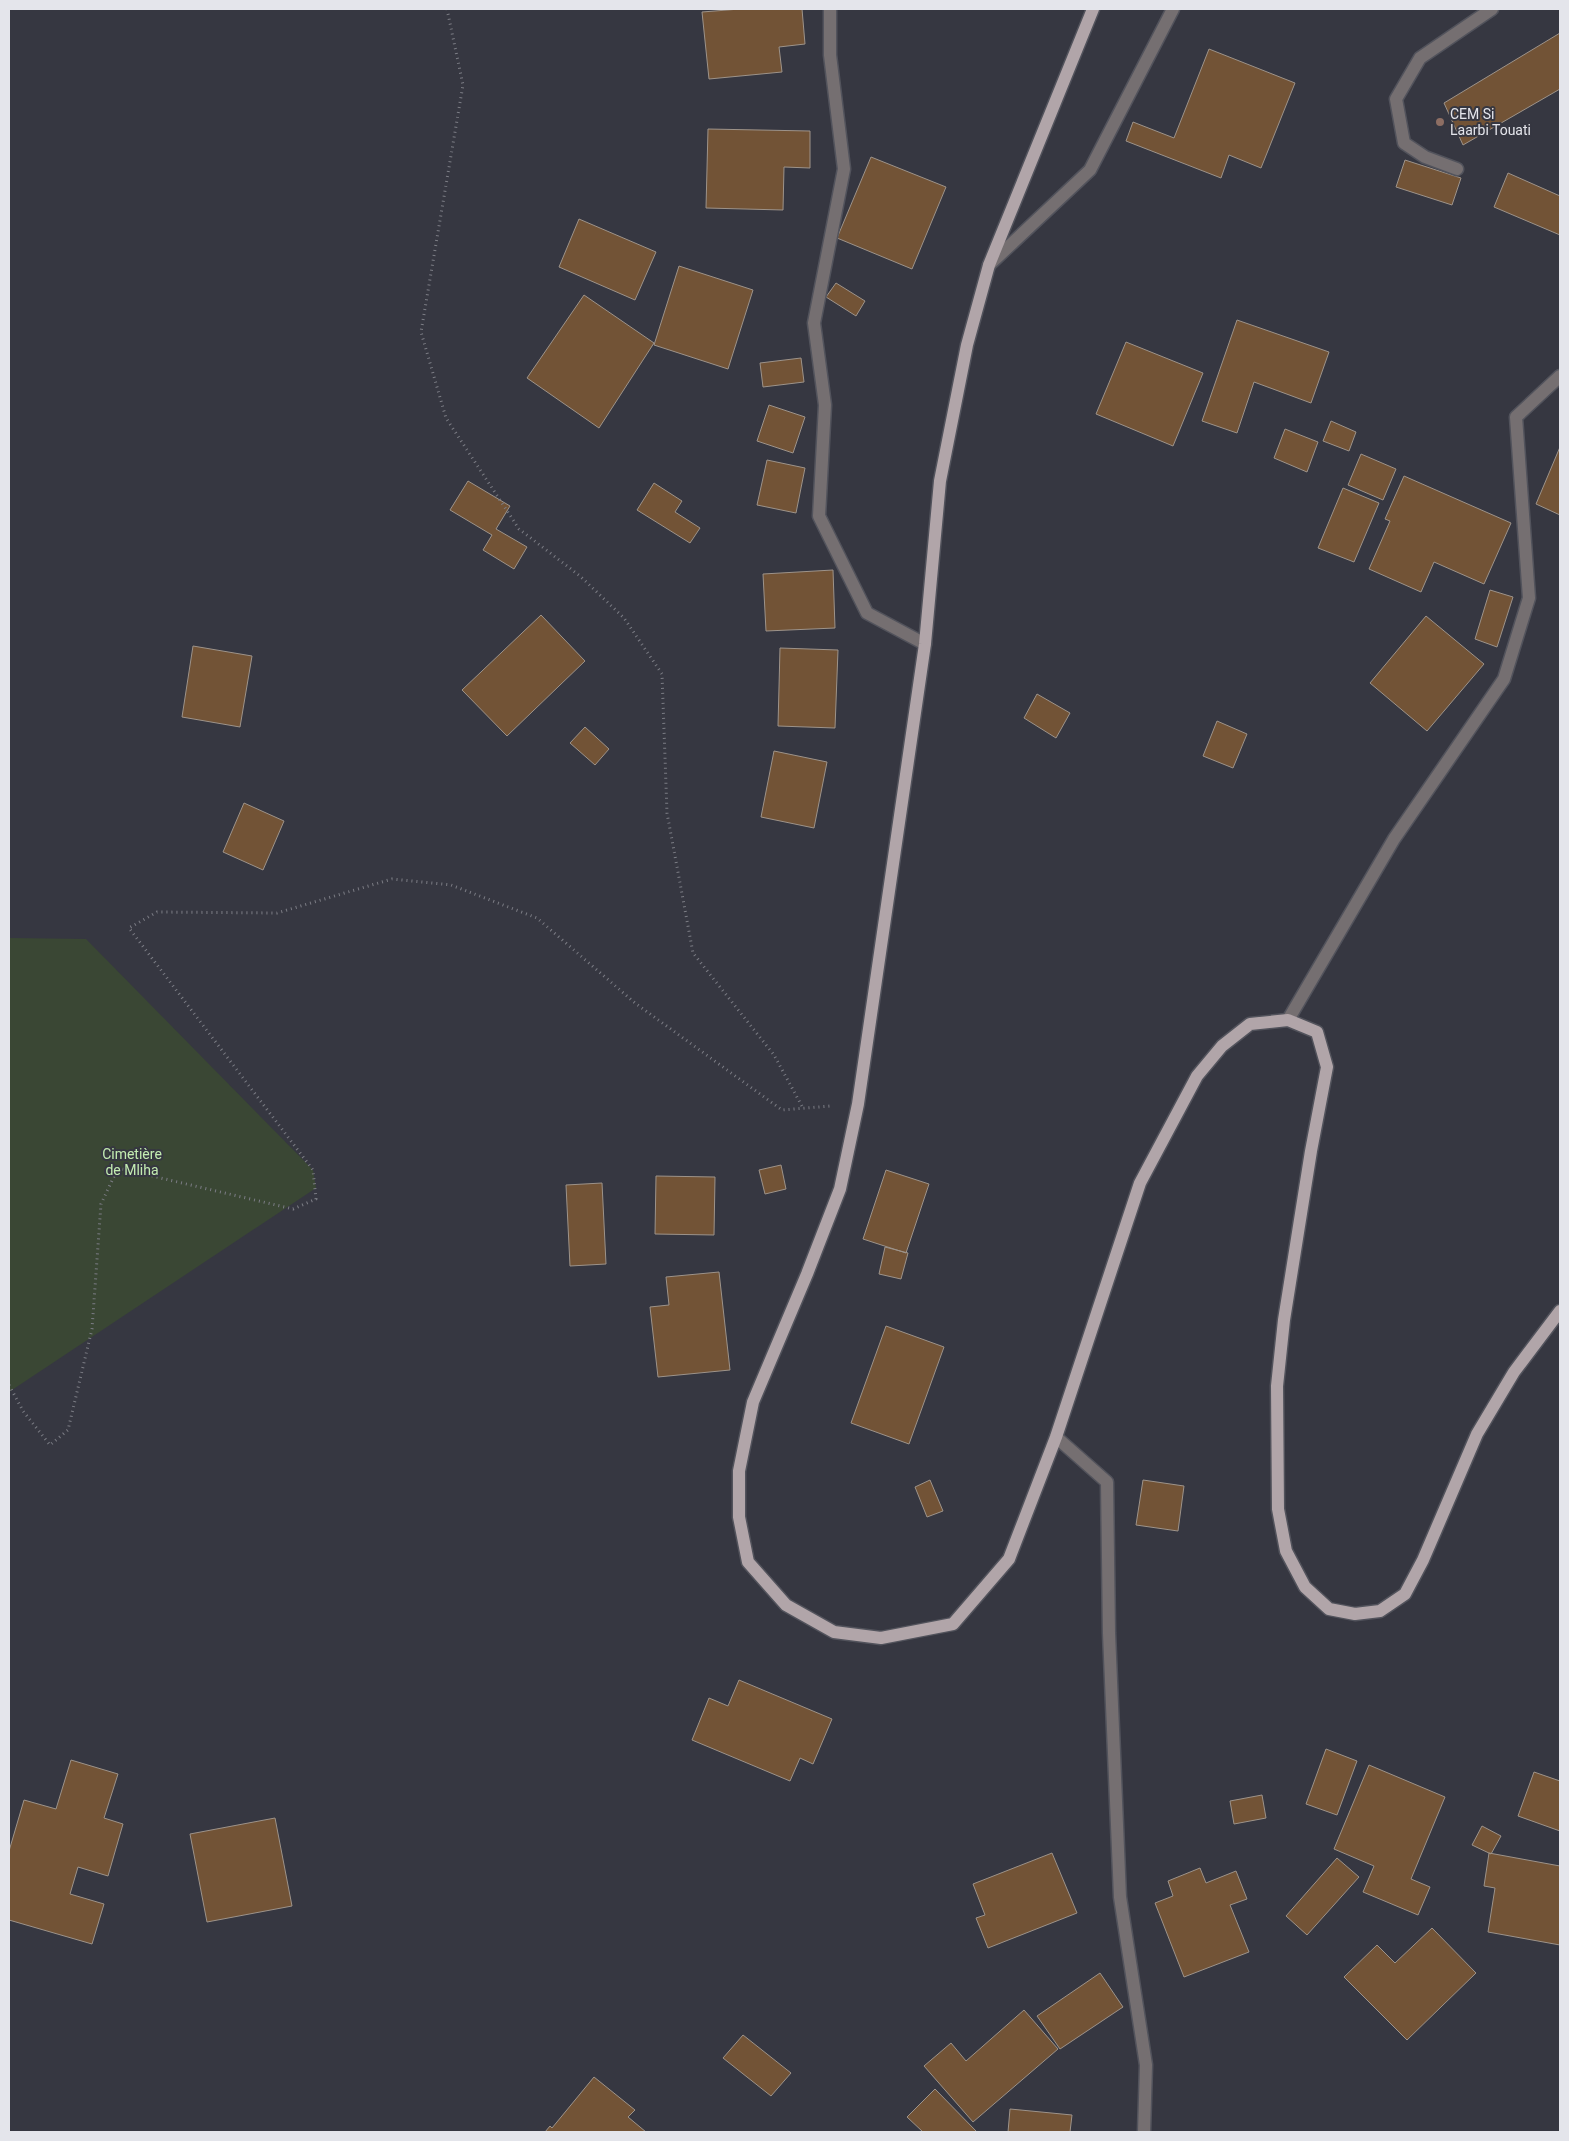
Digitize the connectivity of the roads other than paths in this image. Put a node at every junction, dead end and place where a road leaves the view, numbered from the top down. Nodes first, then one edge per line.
1 (830, 9) edge
2 (1093, 9) edge
3 (1173, 9) edge
4 (1492, 9) edge
5 (1457, 169) dead end
6 (989, 265) junction
7 (1560, 376) edge
8 (925, 644) junction
9 (1288, 1020) junction
10 (1560, 1311) edge
11 (1056, 1437) junction
12 (1144, 2132) edge

1 - 8 street
2 - 6 main road
3 - 6 street
4 - 5 street
6 - 8 main road
7 - 9 street
8 - 11 main road
9 - 10 main road
9 - 11 main road
11 - 12 street

